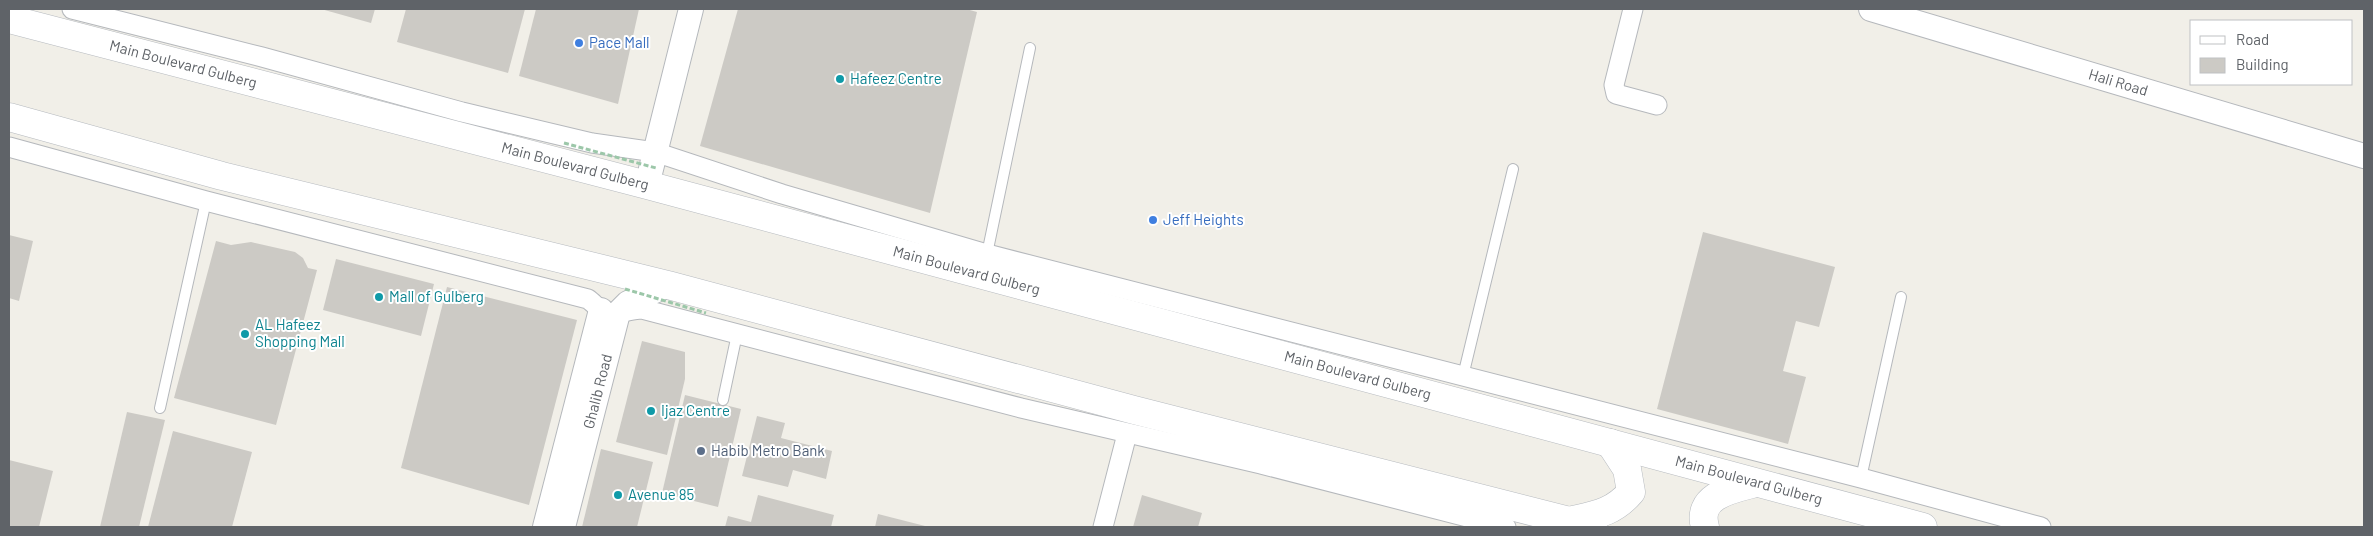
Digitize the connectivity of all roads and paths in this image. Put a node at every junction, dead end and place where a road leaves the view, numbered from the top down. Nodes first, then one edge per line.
1 (72, 9) edge
2 (691, 9) edge
3 (1633, 9) edge
4 (1870, 9) edge
5 (1897, 12) edge
6 (9, 19) edge
7 (1030, 48) dead end
8 (1657, 105) dead end
9 (9, 117) edge
10 (564, 144) dead end
11 (9, 147) edge
12 (2364, 156) edge
13 (653, 168) junction
14 (1513, 169) dead end
15 (206, 201) junction
16 (987, 254) junction
17 (668, 285) junction
18 (625, 289) dead end
19 (1901, 297) dead end
20 (610, 311) junction
21 (706, 314) dead end
22 (737, 334) junction
23 (1463, 376) junction
24 (723, 400) dead end
25 (160, 408) dead end
26 (1127, 434) junction
27 (1610, 443) junction
28 (1861, 478) junction
29 (1757, 483) junction
30 (1581, 524) edge
31 (545, 527) edge
32 (563, 527) edge
33 (1103, 527) edge
34 (1506, 527) edge
35 (1706, 527) edge
36 (1923, 527) edge
37 (2041, 527) edge

1 - 13 street
2 - 13 street
3 - 8 street
4 - 5 street, Hali Road
5 - 12 street, Hali Road
6 - 13 main road, Main Boulevard Gulberg
7 - 16 lane
9 - 17 main road
10 - 13 path, bridge
11 - 15 street
13 - 16 street
13 - 27 main road, Main Boulevard Gulberg
14 - 23 lane
15 - 20 street
15 - 25 lane
16 - 23 street
17 - 20 street
17 - 30 main road
18 - 21 path, bridge
19 - 28 lane
20 - 22 street
20 - 31 street, Ghalib Road
20 - 32 street, Ghalib Road
22 - 24 lane
22 - 26 street
23 - 28 street
26 - 33 street
26 - 34 street
27 - 29 main road, Main Boulevard Gulberg
27 - 30 main road
28 - 37 street
29 - 35 main road
29 - 36 main road, Main Boulevard Gulberg

